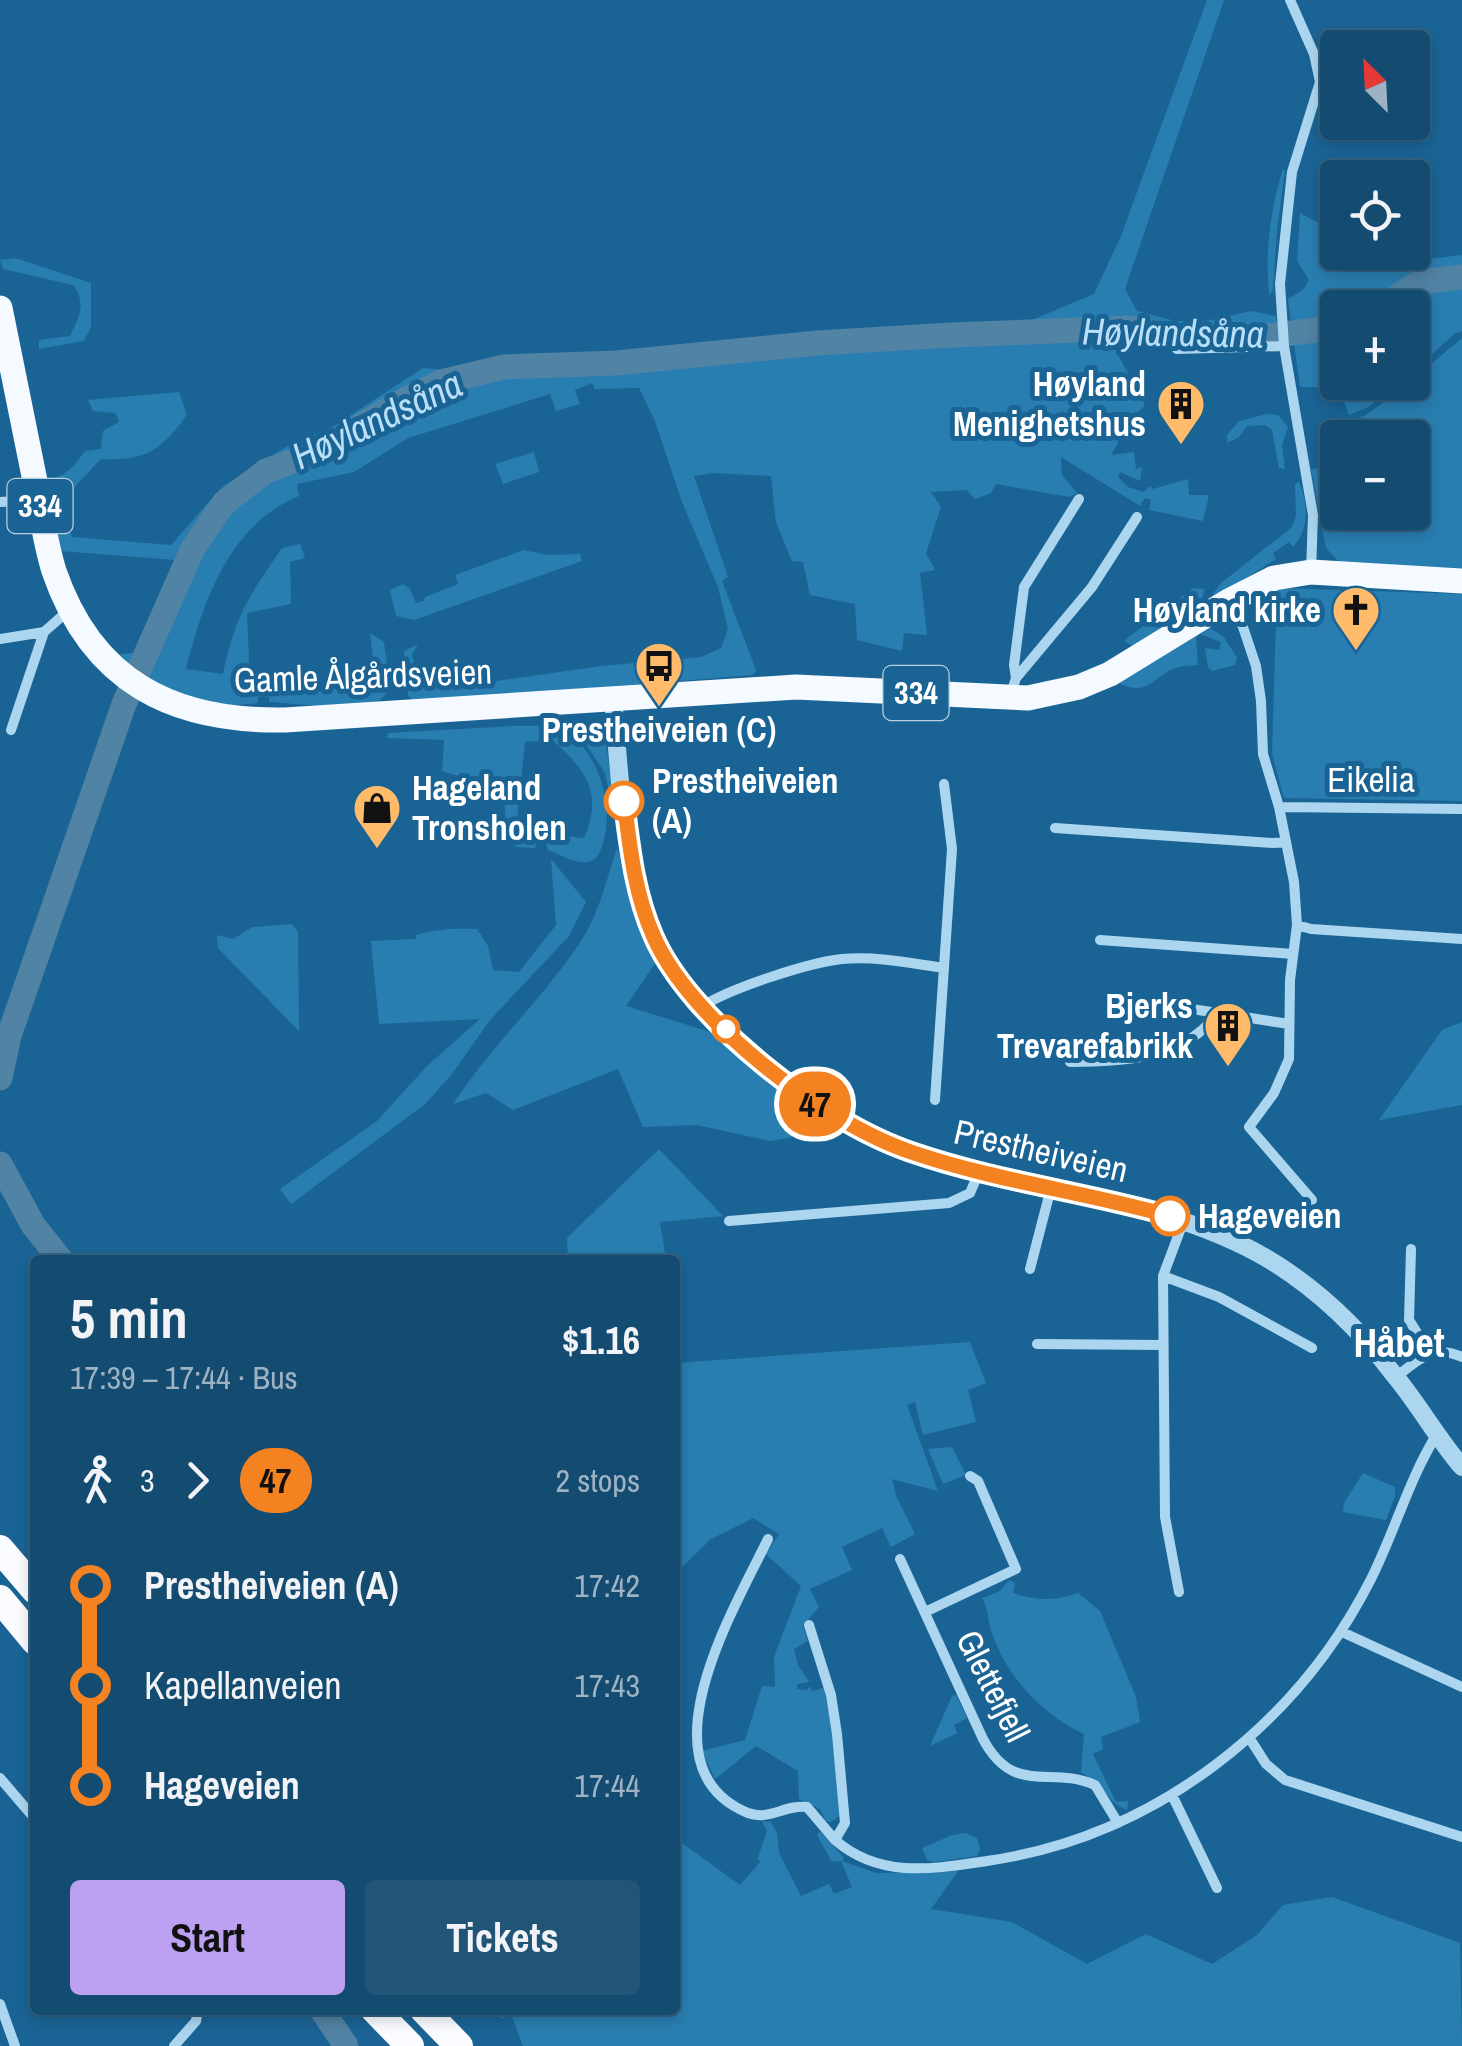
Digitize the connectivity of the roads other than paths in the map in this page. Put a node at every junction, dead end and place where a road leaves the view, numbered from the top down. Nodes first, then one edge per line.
1 (1290, 0) edge
2 (0, 308) edge
3 (1283, 344) junction
4 (1176, 349) dead end
5 (1079, 499) dead end
6 (39, 500) junction
7 (0, 502) edge
8 (1137, 517) dead end
9 (1311, 572) junction
10 (1462, 581) edge
11 (1230, 601) junction
12 (70, 610) junction
13 (44, 632) junction
14 (0, 638) edge
15 (1013, 688) junction
16 (613, 699) junction
17 (11, 730) dead end
18 (944, 784) dead end
19 (1279, 806) junction
20 (1462, 809) edge
21 (1055, 828) dead end
22 (1285, 842) junction
23 (1297, 925) junction
24 (1462, 939) edge
25 (1100, 940) dead end
26 (1294, 954) junction
27 (944, 968) junction
28 (1120, 998) dead end
29 (702, 1007) junction
30 (1218, 1012) junction
31 (1289, 1024) junction
32 (1070, 1062) dead end
33 (935, 1100) dead end
34 (980, 1172) junction
35 (1051, 1188) junction
36 (1312, 1200) dead end
37 (1184, 1220) junction
38 (729, 1221) dead end
39 (1411, 1248) dead end
40 (1030, 1269) dead end
41 (1163, 1276) junction
42 (1037, 1344) dead end
43 (1163, 1345) junction
44 (1312, 1348) dead end
45 (1430, 1352) junction
46 (1462, 1357) edge
47 (1396, 1377) junction
48 (1437, 1434) junction
49 (1462, 1467) edge
50 (970, 1476) dead end
51 (768, 1539) dead end
52 (0, 1549) edge
53 (900, 1559) dead end
54 (30, 1584) edge
55 (1179, 1592) dead end
56 (0, 1598) edge
57 (926, 1612) junction
58 (809, 1625) dead end
59 (1342, 1632) junction
60 (30, 1635) edge
61 (1462, 1687) edge
62 (1250, 1738) junction
63 (0, 1778) edge
64 (1172, 1795) junction
65 (30, 1812) edge
66 (1118, 1822) junction
67 (1462, 1836) edge
68 (835, 1840) junction
69 (1217, 1888) dead end
70 (0, 2004) edge
71 (197, 2015) edge
72 (380, 2015) edge
73 (429, 2015) edge
74 (16, 2046) edge
75 (174, 2046) edge
76 (410, 2046) edge
77 (459, 2046) edge

1 - 3 street
2 - 6 main road, Gamle Ålgårdsveien / 334
3 - 4 street
3 - 9 street
5 - 15 street
6 - 7 street
6 - 12 main road, Gamle Ålgårdsveien / 334
8 - 15 street
9 - 10 main road, Gamle Ålgårdsveien / 334
9 - 11 main road, Gamle Ålgårdsveien / 334
11 - 15 main road, Gamle Ålgårdsveien / 334
11 - 19 street
12 - 13 street
12 - 16 main road, Gamle Ålgårdsveien / 334
13 - 14 street
13 - 17 street
15 - 16 main road, Gamle Ålgårdsveien / 334
16 - 29 street, Prestheiveien
18 - 27 street
19 - 20 street, Eikelia
19 - 22 street
21 - 22 street
22 - 23 street
23 - 24 street
23 - 26 street
25 - 26 street
26 - 31 street
27 - 29 street
27 - 33 street
28 - 30 street
29 - 34 street, Prestheiveien
30 - 31 street
30 - 32 street
31 - 36 street
34 - 35 street, Prestheiveien
34 - 38 street
35 - 37 street, Prestheiveien
35 - 40 street
37 - 41 street
37 - 47 street, Prestheiveien
39 - 45 street
41 - 43 street
41 - 44 street
42 - 43 street
43 - 55 street
45 - 46 street
45 - 47 street
47 - 48 street, Prestheiveien
48 - 49 street, Prestheiveien
48 - 59 street
50 - 57 street, Glettefjell
51 - 68 street
52 - 54 highway
53 - 57 street, Glettefjell
56 - 60 highway
57 - 66 street, Glettefjell
58 - 68 street
59 - 61 street
59 - 62 street
62 - 64 street
62 - 67 street
63 - 65 street
64 - 66 street
64 - 69 street
66 - 68 street
70 - 74 street
71 - 75 street
72 - 76 highway
73 - 77 highway

